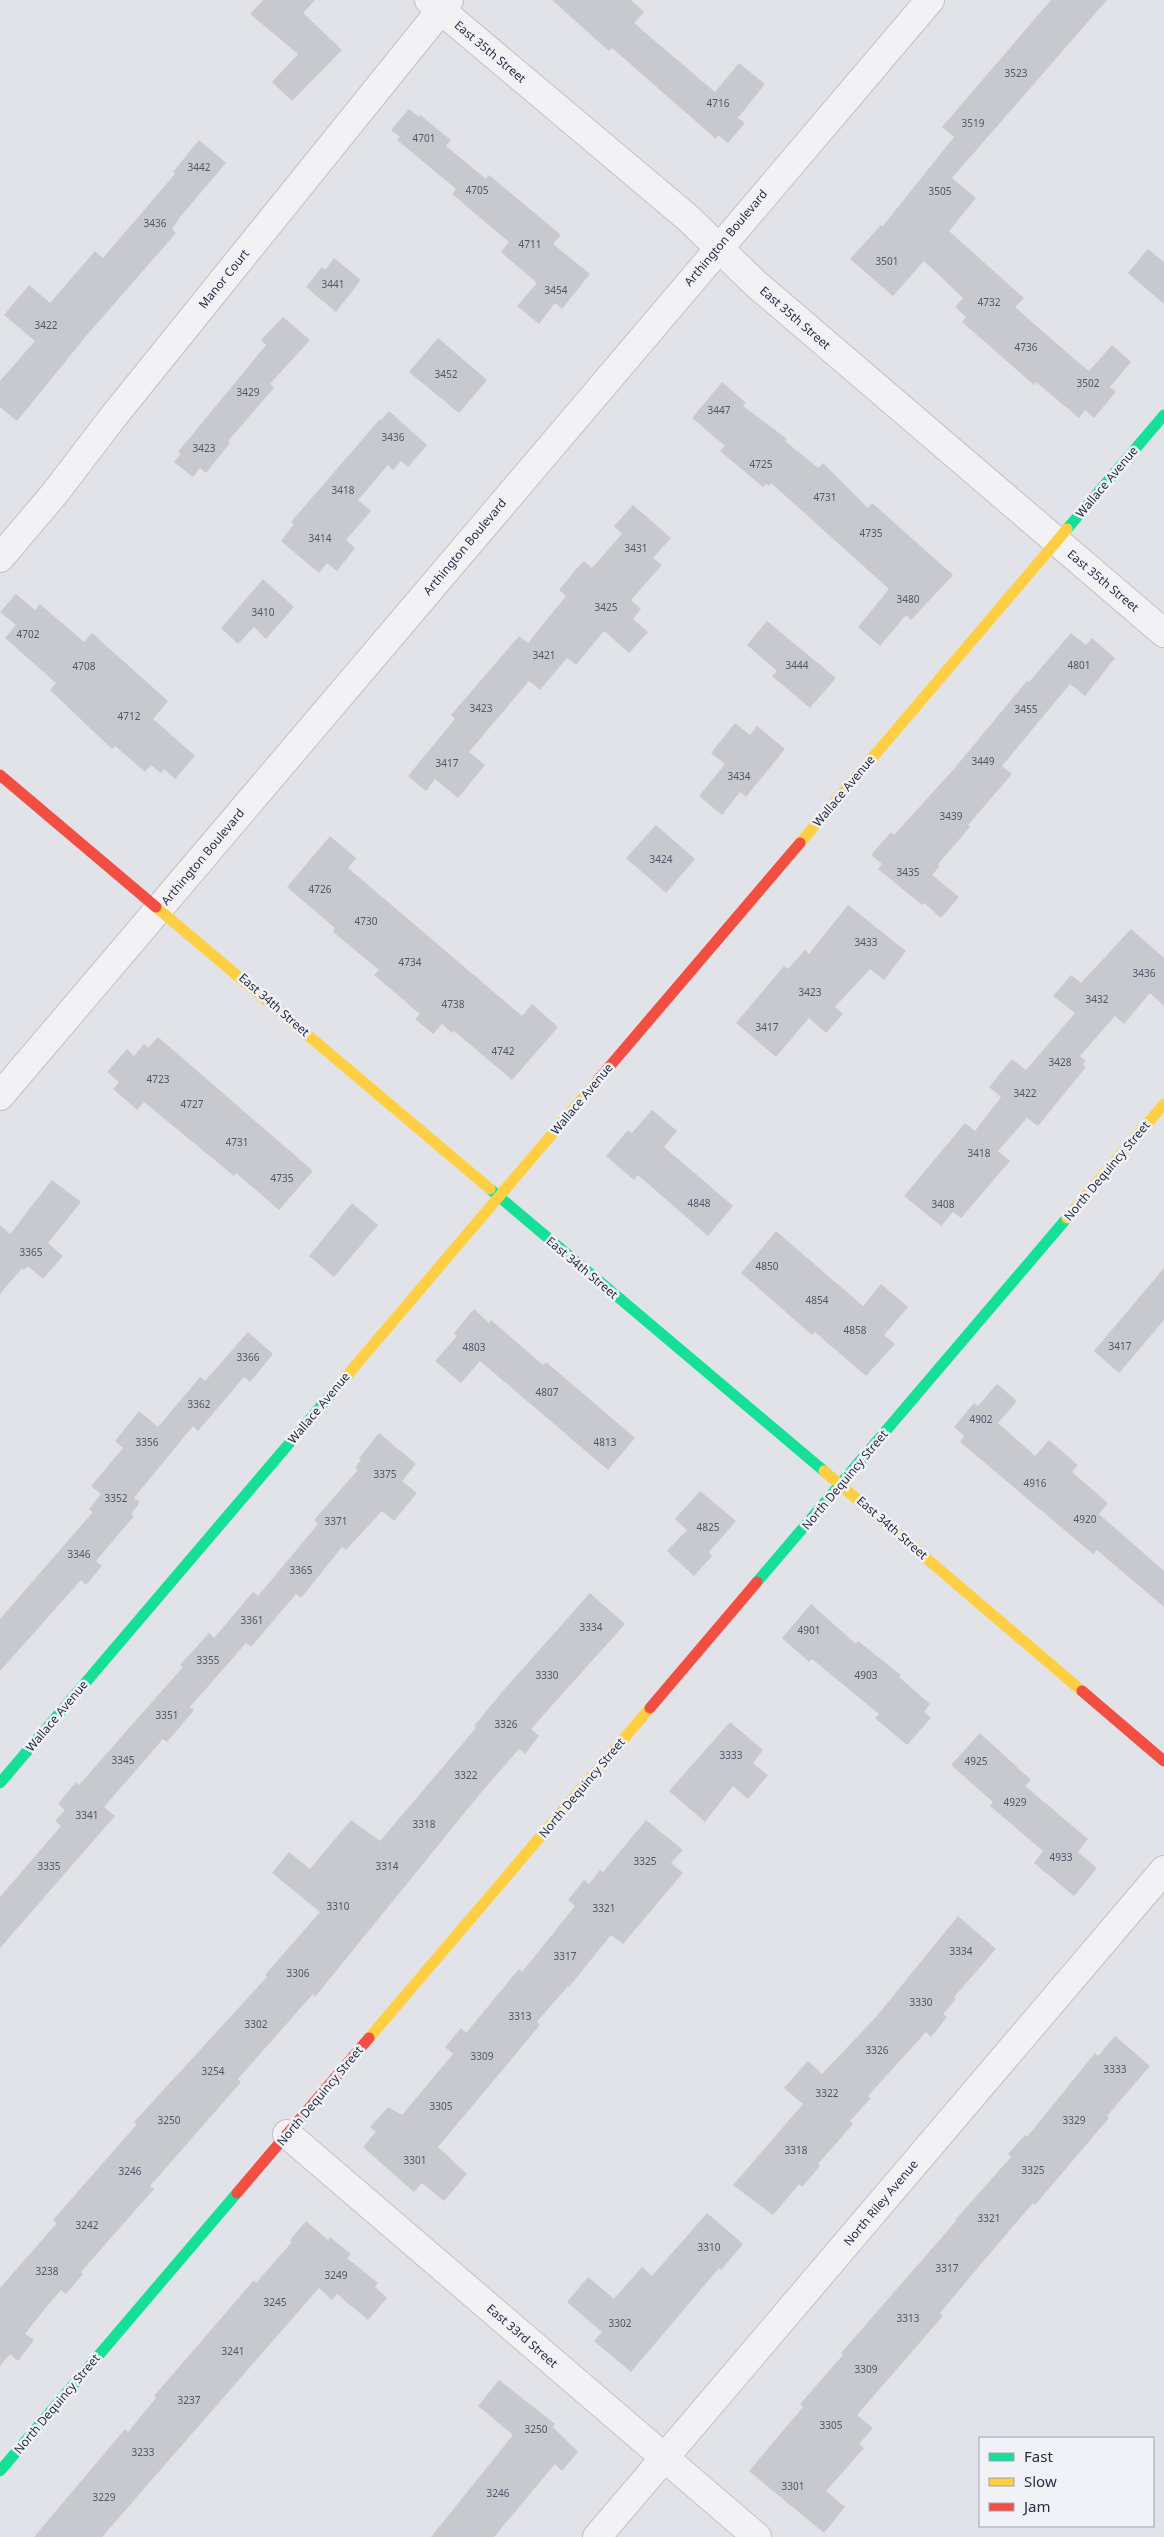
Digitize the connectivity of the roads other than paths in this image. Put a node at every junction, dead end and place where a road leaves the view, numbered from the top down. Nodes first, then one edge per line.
1 (930, 0) edge
2 (439, 3) edge
3 (718, 248) junction
4 (1164, 415) edge
5 (1056, 542) junction
6 (0, 558) edge
7 (1164, 633) edge
8 (0, 775) edge
9 (160, 908) junction
10 (0, 1096) edge
11 (1164, 1104) edge
12 (498, 1197) junction
13 (841, 1485) junction
14 (1164, 1761) edge
15 (0, 1783) edge
16 (1164, 1870) edge
17 (287, 2134) junction
18 (664, 2458) junction
19 (0, 2471) edge
20 (597, 2537) edge
21 (757, 2537) edge

1 - 3 street, Arthington Boulevard
2 - 3 street, East 35th Street
2 - 6 street, Manor Court
3 - 5 street, East 35th Street
3 - 9 street, Arthington Boulevard
4 - 5 street, Wallace Avenue
5 - 7 street, East 35th Street
5 - 12 street, Wallace Avenue
8 - 9 street, East 34th Street
9 - 10 street, Arthington Boulevard
9 - 12 street, East 34th Street
11 - 13 street, North Dequincy Street
12 - 13 street, East 34th Street
12 - 15 street, Wallace Avenue
13 - 14 street, East 34th Street
13 - 17 street, North Dequincy Street
16 - 18 street, North Riley Avenue
17 - 18 street, East 33rd Street
17 - 19 street, North Dequincy Street
18 - 20 street, North Riley Avenue
18 - 21 street, East 33rd Street

